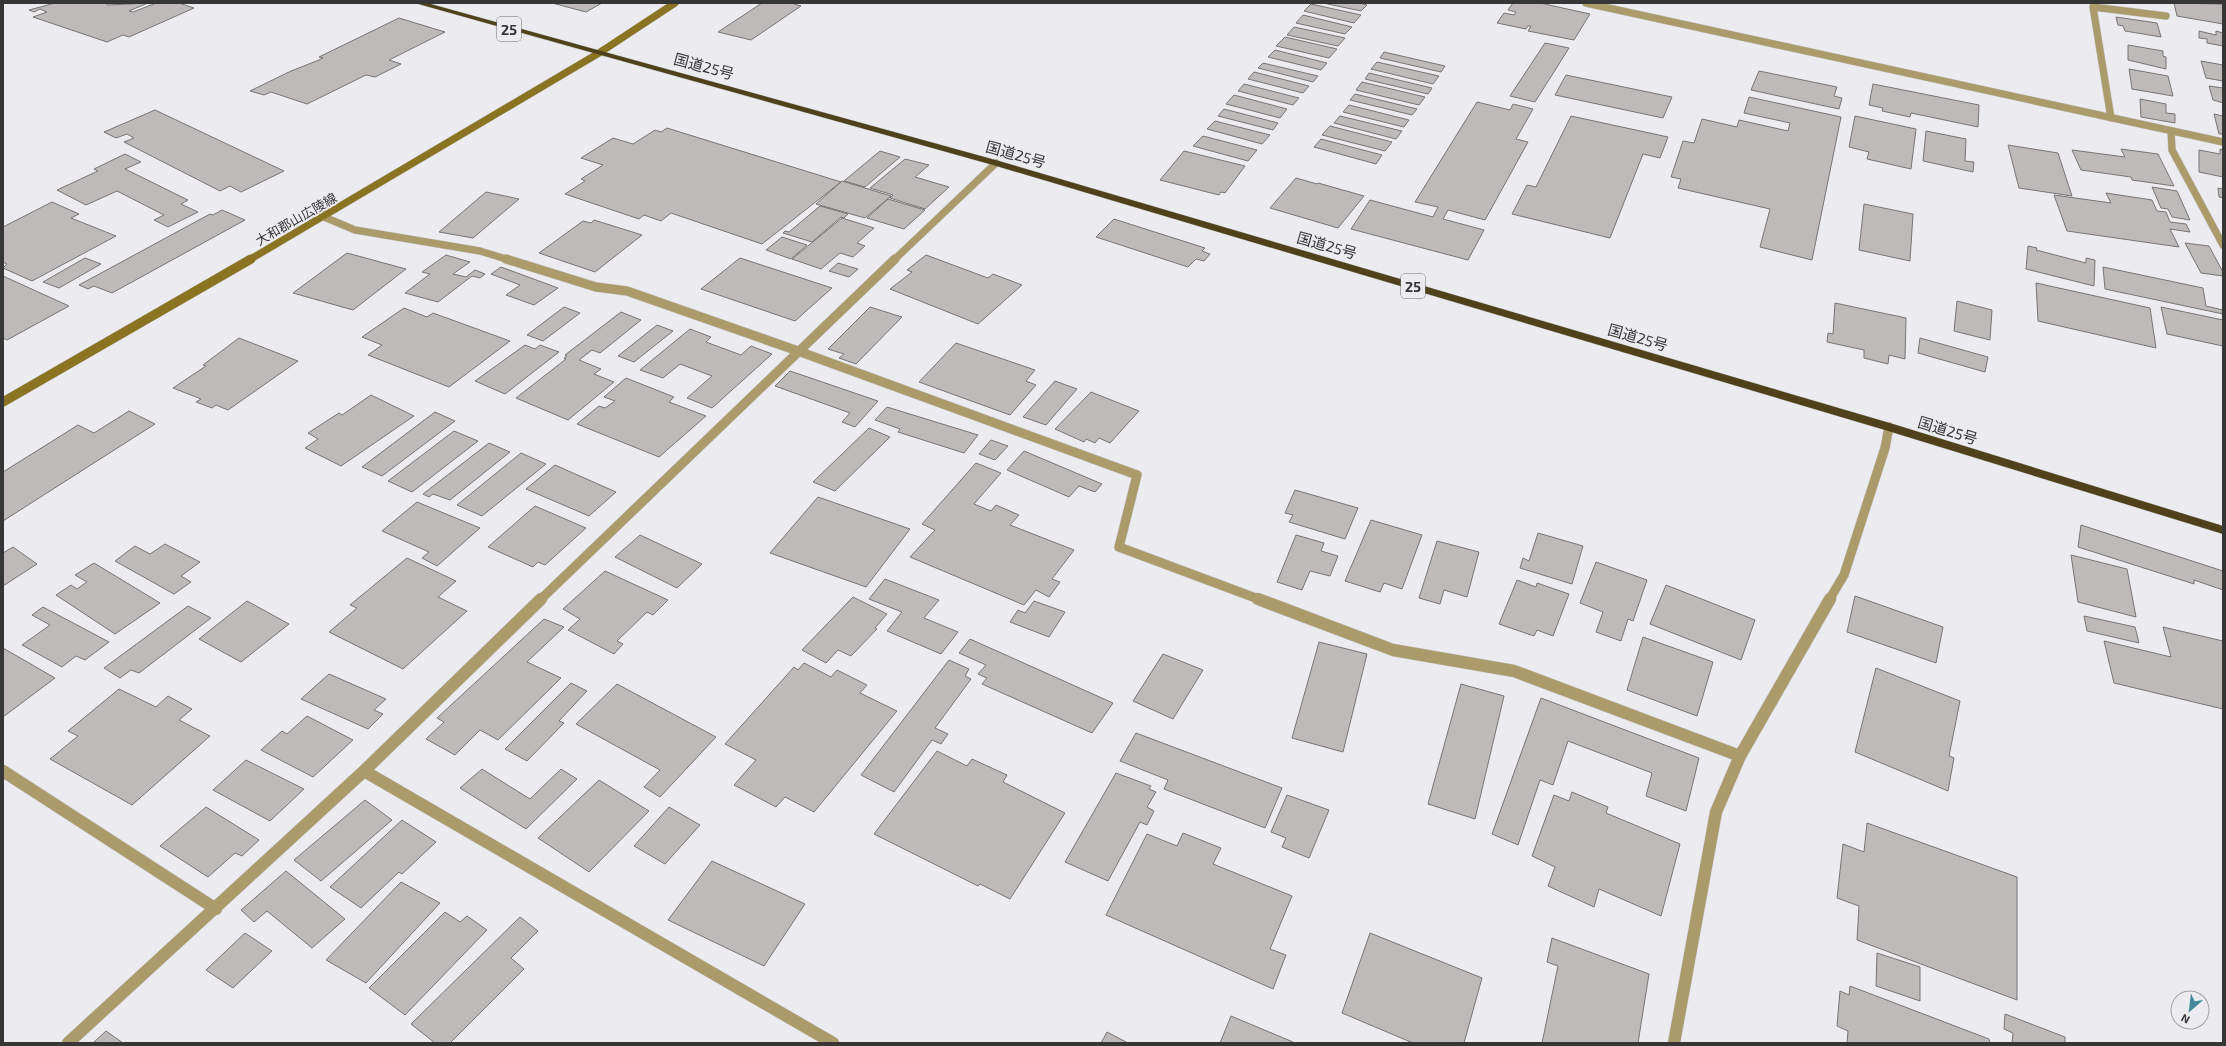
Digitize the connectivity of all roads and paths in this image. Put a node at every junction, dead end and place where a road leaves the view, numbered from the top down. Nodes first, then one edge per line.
1 (419, 3) edge
2 (675, 3) edge
3 (1586, 3) edge
4 (2166, 16) dead end
5 (599, 53) junction
6 (2111, 118) junction
7 (2171, 131) junction
8 (2223, 142) edge
9 (996, 163) junction
10 (324, 217) junction
11 (2223, 244) edge
12 (798, 351) junction
13 (3, 402) edge
14 (1889, 427) junction
15 (2223, 530) edge
16 (1740, 756) junction
17 (3, 771) edge
18 (364, 771) junction
19 (216, 909) junction
20 (68, 1043) edge
21 (832, 1043) edge
22 (1674, 1043) edge

1 - 5 highway, 国道25号 / 25
2 - 5 main road, 大和郡山広陵線
3 - 6 street
4 - 6 street
5 - 9 highway, 国道25号 / 25
5 - 10 main road, 大和郡山広陵線
6 - 7 street
7 - 8 street
7 - 11 street
9 - 12 street
9 - 14 highway, 国道25号 / 25
10 - 12 street
10 - 13 main road, 大和郡山広陵線
12 - 16 street
12 - 18 street
14 - 15 highway, 国道25号 / 25
14 - 16 street
16 - 22 street
17 - 19 street
18 - 19 street
18 - 21 street
19 - 20 street

